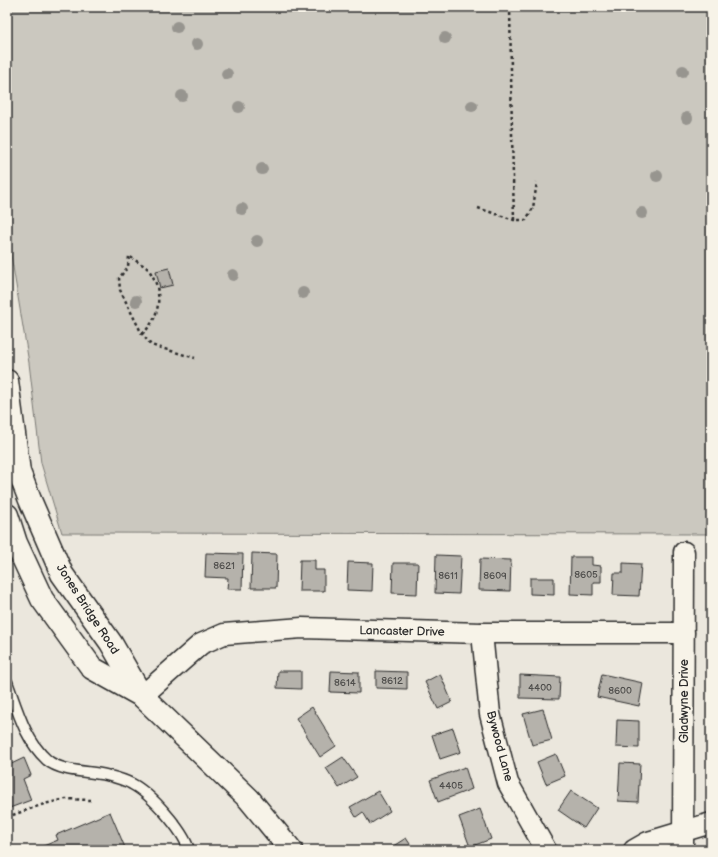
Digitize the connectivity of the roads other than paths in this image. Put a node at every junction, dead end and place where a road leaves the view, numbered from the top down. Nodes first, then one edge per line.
1 (7, 381) edge
2 (13, 473) edge
3 (7, 515) edge
4 (684, 552) dead end
5 (684, 632) junction
6 (482, 633) junction
7 (7, 682) edge
8 (142, 696) junction
9 (711, 823) edge
10 (683, 840) edge
11 (189, 850) edge
12 (291, 850) edge
13 (546, 850) edge
14 (634, 850) edge

1 - 2 main road, Jones Bridge Road
2 - 8 main road, Jones Bridge Road
3 - 8 main road, Jones Bridge Road
4 - 5 street, Gladwyne Drive
5 - 6 street, Lancaster Drive
5 - 10 street, Gladwyne Drive
6 - 8 street, Lancaster Drive
6 - 13 street, Bywood Lane
7 - 11 lane
8 - 12 main road, Jones Bridge Road
9 - 10 street
10 - 14 street

